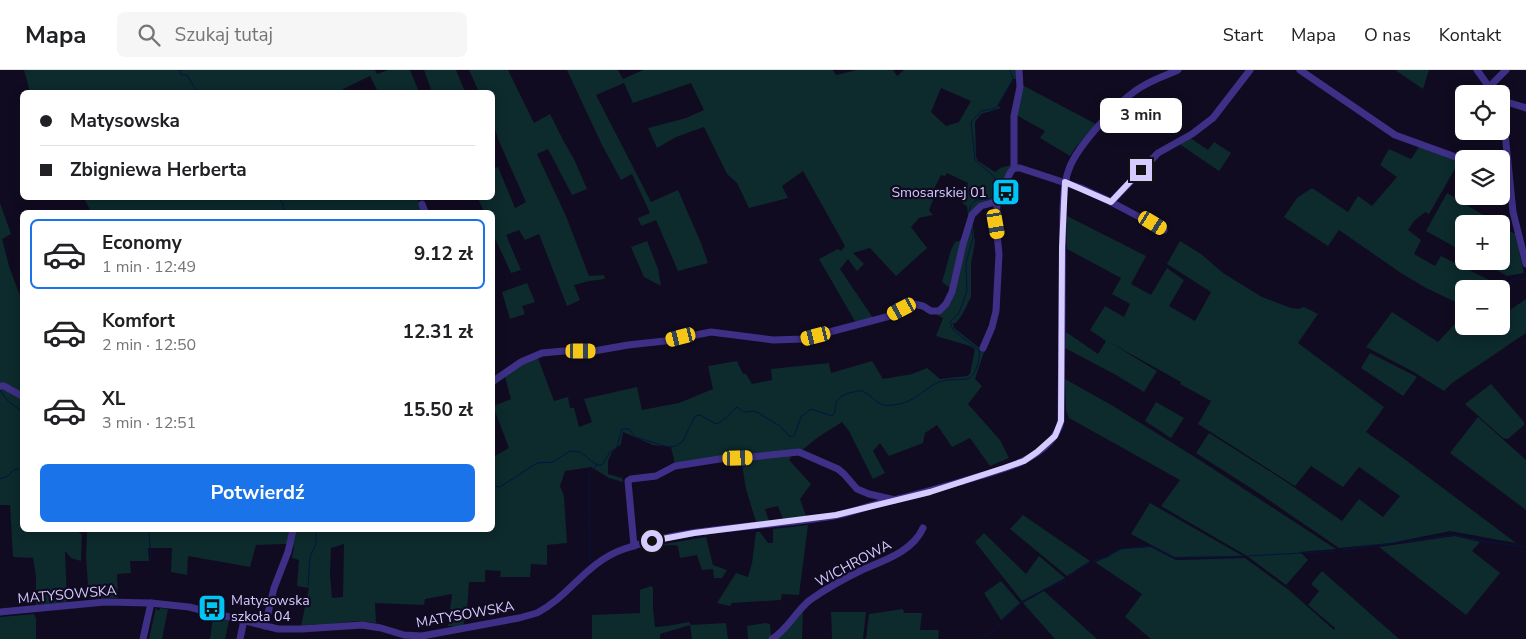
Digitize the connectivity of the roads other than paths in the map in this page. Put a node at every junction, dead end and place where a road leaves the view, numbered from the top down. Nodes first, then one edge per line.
1 (1019, 70) edge
2 (1178, 70) edge
3 (1250, 70) edge
4 (1300, 70) edge
5 (1477, 70) edge
6 (1506, 70) edge
7 (1489, 85) edge
8 (1491, 85) edge
9 (1510, 103) edge
10 (1526, 108) edge
11 (1455, 157) edge
12 (1014, 168) junction
13 (1510, 174) edge
14 (1065, 182) junction
15 (1111, 202) junction
16 (997, 203) junction
17 (422, 204) dead end
18 (424, 210) edge
19 (1164, 230) dead end
20 (1526, 264) edge
21 (983, 348) dead end
22 (495, 380) edge
23 (0, 386) edge
24 (20, 395) edge
25 (895, 500) junction
26 (923, 528) dead end
27 (293, 532) edge
28 (634, 546) junction
29 (151, 603) junction
30 (0, 612) edge
31 (244, 620) junction
32 (265, 626) junction
33 (396, 636) edge
34 (144, 639) edge
35 (240, 639) edge
36 (772, 639) edge

1 - 12 street
2 - 14 street, MATYSOWSKA
3 - 15 street
4 - 11 street
5 - 7 street
6 - 8 street
9 - 10 street
12 - 14 street
12 - 16 street
13 - 20 street
14 - 15 street
14 - 25 street, MATYSOWSKA
15 - 19 street
16 - 21 street
16 - 22 street
17 - 18 street
23 - 24 street
25 - 28 street, MATYSOWSKA
25 - 28 street
26 - 36 street, WICHROWA
27 - 32 street
28 - 33 street, MATYSOWSKA
29 - 30 street, MATYSOWSKA
29 - 31 street, MATYSOWSKA
29 - 34 street
31 - 32 street, MATYSOWSKA
31 - 35 street
32 - 33 street, MATYSOWSKA

